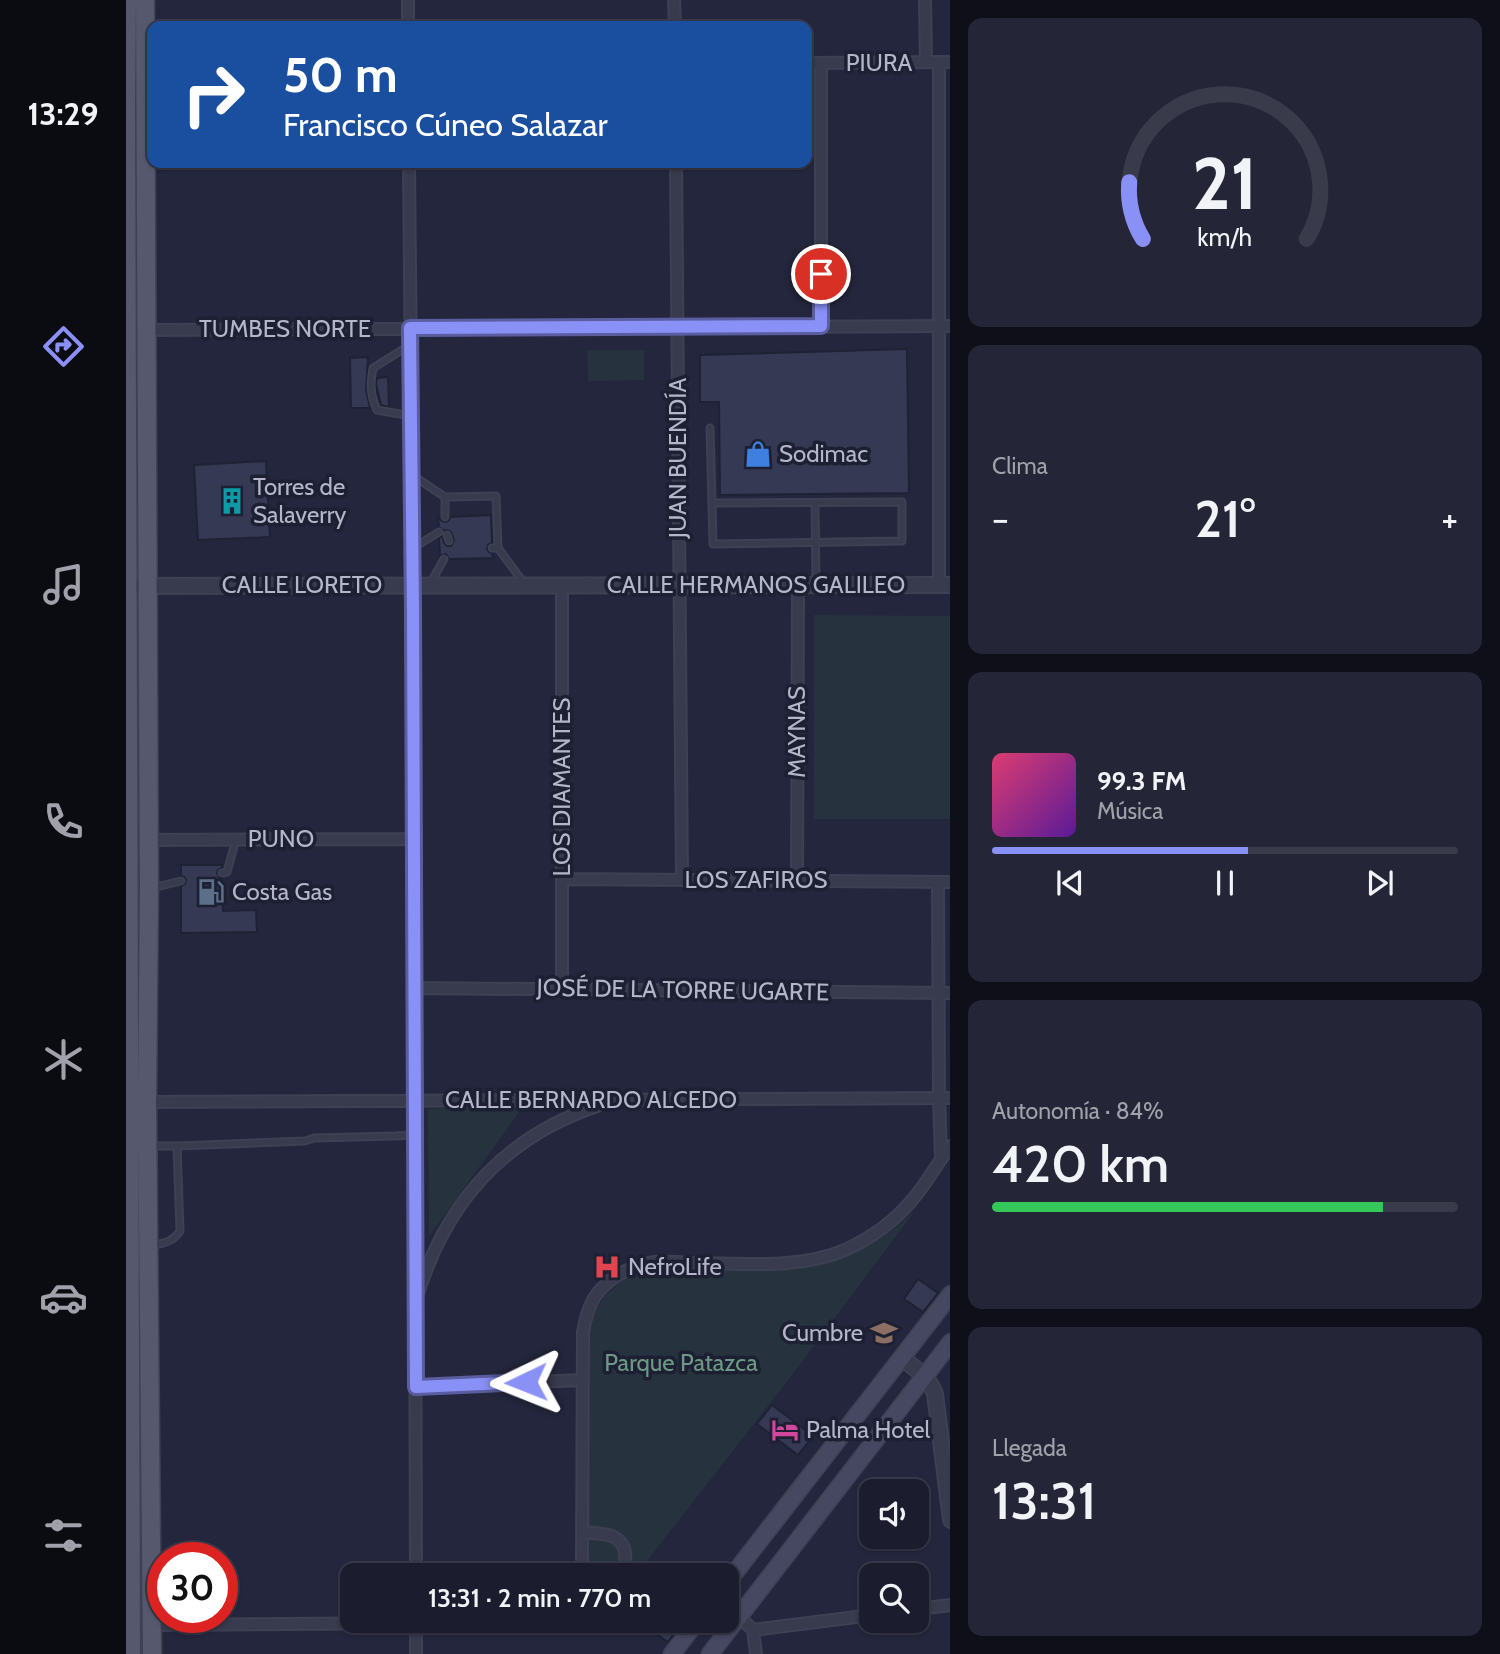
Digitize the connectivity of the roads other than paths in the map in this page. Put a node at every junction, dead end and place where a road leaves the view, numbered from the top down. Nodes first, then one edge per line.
1 (127, 0) edge
2 (145, 0) edge
3 (408, 0) edge
4 (674, 0) edge
5 (925, 0) edge
6 (408, 21) edge
7 (674, 21) edge
8 (147, 34) edge
9 (926, 62) junction
10 (945, 62) edge
11 (812, 63) edge
12 (821, 63) junction
13 (148, 168) edge
14 (409, 168) edge
15 (676, 168) edge
16 (945, 177) edge
17 (677, 326) junction
18 (821, 326) junction
19 (945, 326) edge
20 (410, 328) junction
21 (146, 330) junction
22 (410, 345) junction
23 (411, 416) junction
24 (710, 428) dead end
25 (412, 475) junction
26 (445, 497) junction
27 (712, 503) junction
28 (815, 503) junction
29 (445, 517) dead end
30 (439, 532) dead end
31 (816, 542) junction
32 (413, 548) junction
33 (444, 559) dead end
34 (147, 585) junction
35 (429, 585) junction
36 (526, 585) junction
37 (562, 585) junction
38 (679, 585) junction
39 (798, 585) junction
40 (816, 585) junction
41 (944, 585) edge
42 (127, 586) edge
43 (413, 586) junction
44 (127, 665) edge
45 (127, 729) edge
46 (127, 804) edge
47 (127, 838) edge
48 (236, 839) junction
49 (414, 839) junction
50 (148, 840) junction
51 (222, 873) dead end
52 (562, 879) junction
53 (682, 879) junction
54 (796, 879) junction
55 (181, 881) dead end
56 (938, 882) junction
57 (950, 882) edge
58 (149, 888) junction
59 (415, 988) junction
60 (562, 989) junction
61 (945, 993) edge
62 (944, 1098) edge
63 (415, 1101) junction
64 (611, 1101) junction
65 (127, 1102) edge
66 (147, 1102) junction
67 (415, 1135) junction
68 (147, 1146) junction
69 (177, 1146) junction
70 (950, 1146) edge
71 (941, 1158) junction
72 (148, 1247) junction
73 (950, 1294) edge
74 (415, 1303) junction
75 (950, 1342) edge
76 (902, 1358) junction
77 (925, 1376) junction
78 (582, 1380) junction
79 (416, 1387) junction
80 (949, 1498) edge
81 (950, 1518) edge
82 (583, 1532) junction
83 (151, 1542) edge
84 (128, 1558) edge
85 (416, 1563) edge
86 (583, 1563) edge
87 (625, 1563) edge
88 (739, 1567) edge
89 (950, 1605) edge
90 (929, 1608) edge
91 (740, 1617) junction
92 (859, 1617) edge
93 (340, 1623) edge
94 (238, 1624) edge
95 (128, 1625) edge
96 (753, 1630) junction
97 (152, 1633) edge
98 (416, 1633) edge
99 (688, 1633) edge
100 (131, 1654) edge
101 (152, 1654) edge
102 (416, 1654) edge
103 (673, 1654) edge
104 (710, 1654) edge
105 (756, 1654) edge

1 - 42 main road
2 - 8 main road
3 - 6 street
4 - 7 street
5 - 9 street
9 - 10 street, PIURA
9 - 12 street, PIURA
10 - 16 street
11 - 12 street, PIURA
12 - 18 street
13 - 21 main road
14 - 20 street
15 - 17 street, JUAN BUENDÍA
16 - 19 street
17 - 18 street, TUMBES NORTE
17 - 20 street, TUMBES NORTE
17 - 38 street, JUAN BUENDÍA
18 - 19 street, TUMBES NORTE
19 - 41 street
20 - 21 street, TUMBES NORTE
20 - 22 street
21 - 34 main road
22 - 23 street
22 - 23 lane
23 - 25 street
24 - 27 lane
25 - 26 lane
25 - 32 street
26 - 29 lane
26 - 36 lane
27 - 28 lane
27 - 31 lane
28 - 31 lane
28 - 31 lane
30 - 32 lane
31 - 40 lane
32 - 43 street
33 - 35 lane
34 - 42 street, CALLE LORETO
34 - 43 street, CALLE LORETO
34 - 50 main road
35 - 36 street, CALLE LORETO
35 - 43 street, CALLE LORETO
36 - 37 street, CALLE LORETO
37 - 38 street, CALLE HERMANOS GALILEO
37 - 52 street, LOS DIAMANTES
38 - 39 street, CALLE HERMANOS GALILEO
38 - 53 street, JUAN BUENDÍA
39 - 40 street, CALLE HERMANOS GALILEO
39 - 54 street, MAYNAS
40 - 41 street, CALLE HERMANOS GALILEO
42 - 44 main road
43 - 49 street
44 - 45 main road
45 - 46 main road
46 - 47 main road
47 - 65 main road
48 - 49 street, PUNO
48 - 50 street, PUNO
48 - 51 lane
49 - 59 street
50 - 58 main road
52 - 53 street, LOS ZAFIROS
52 - 60 street, LOS DIAMANTES
53 - 54 street, LOS ZAFIROS
54 - 56 street, LOS ZAFIROS
55 - 58 lane
56 - 57 street, LOS ZAFIROS
56 - 61 street
58 - 66 main road
59 - 60 street, JOSÉ DE LA TORRE UGARTE
59 - 63 street
60 - 61 street, JOSÉ DE LA TORRE UGARTE
61 - 62 street
62 - 64 street, CALLE BERNARDO ALCEDO
62 - 71 street
63 - 64 street, CALLE BERNARDO ALCEDO
63 - 66 street, CALLE BERNARDO ALCEDO
63 - 67 street
64 - 74 street
65 - 66 street, CALLE BERNARDO ALCEDO
65 - 84 main road
66 - 68 main road
67 - 69 lane
67 - 74 street
68 - 69 lane
68 - 72 main road
69 - 72 lane
70 - 71 street
71 - 78 street
72 - 83 main road
73 - 76 main road
74 - 79 street
75 - 77 main road
76 - 77 street
76 - 88 main road
77 - 80 street
77 - 91 main road
78 - 79 street
78 - 82 street
79 - 85 street
80 - 81 street
82 - 86 street
82 - 87 street
84 - 95 main road
89 - 90 street
91 - 96 street
91 - 104 main road
92 - 96 street
93 - 94 street
95 - 100 main road
96 - 105 street
97 - 101 main road
98 - 102 street
99 - 103 main road

